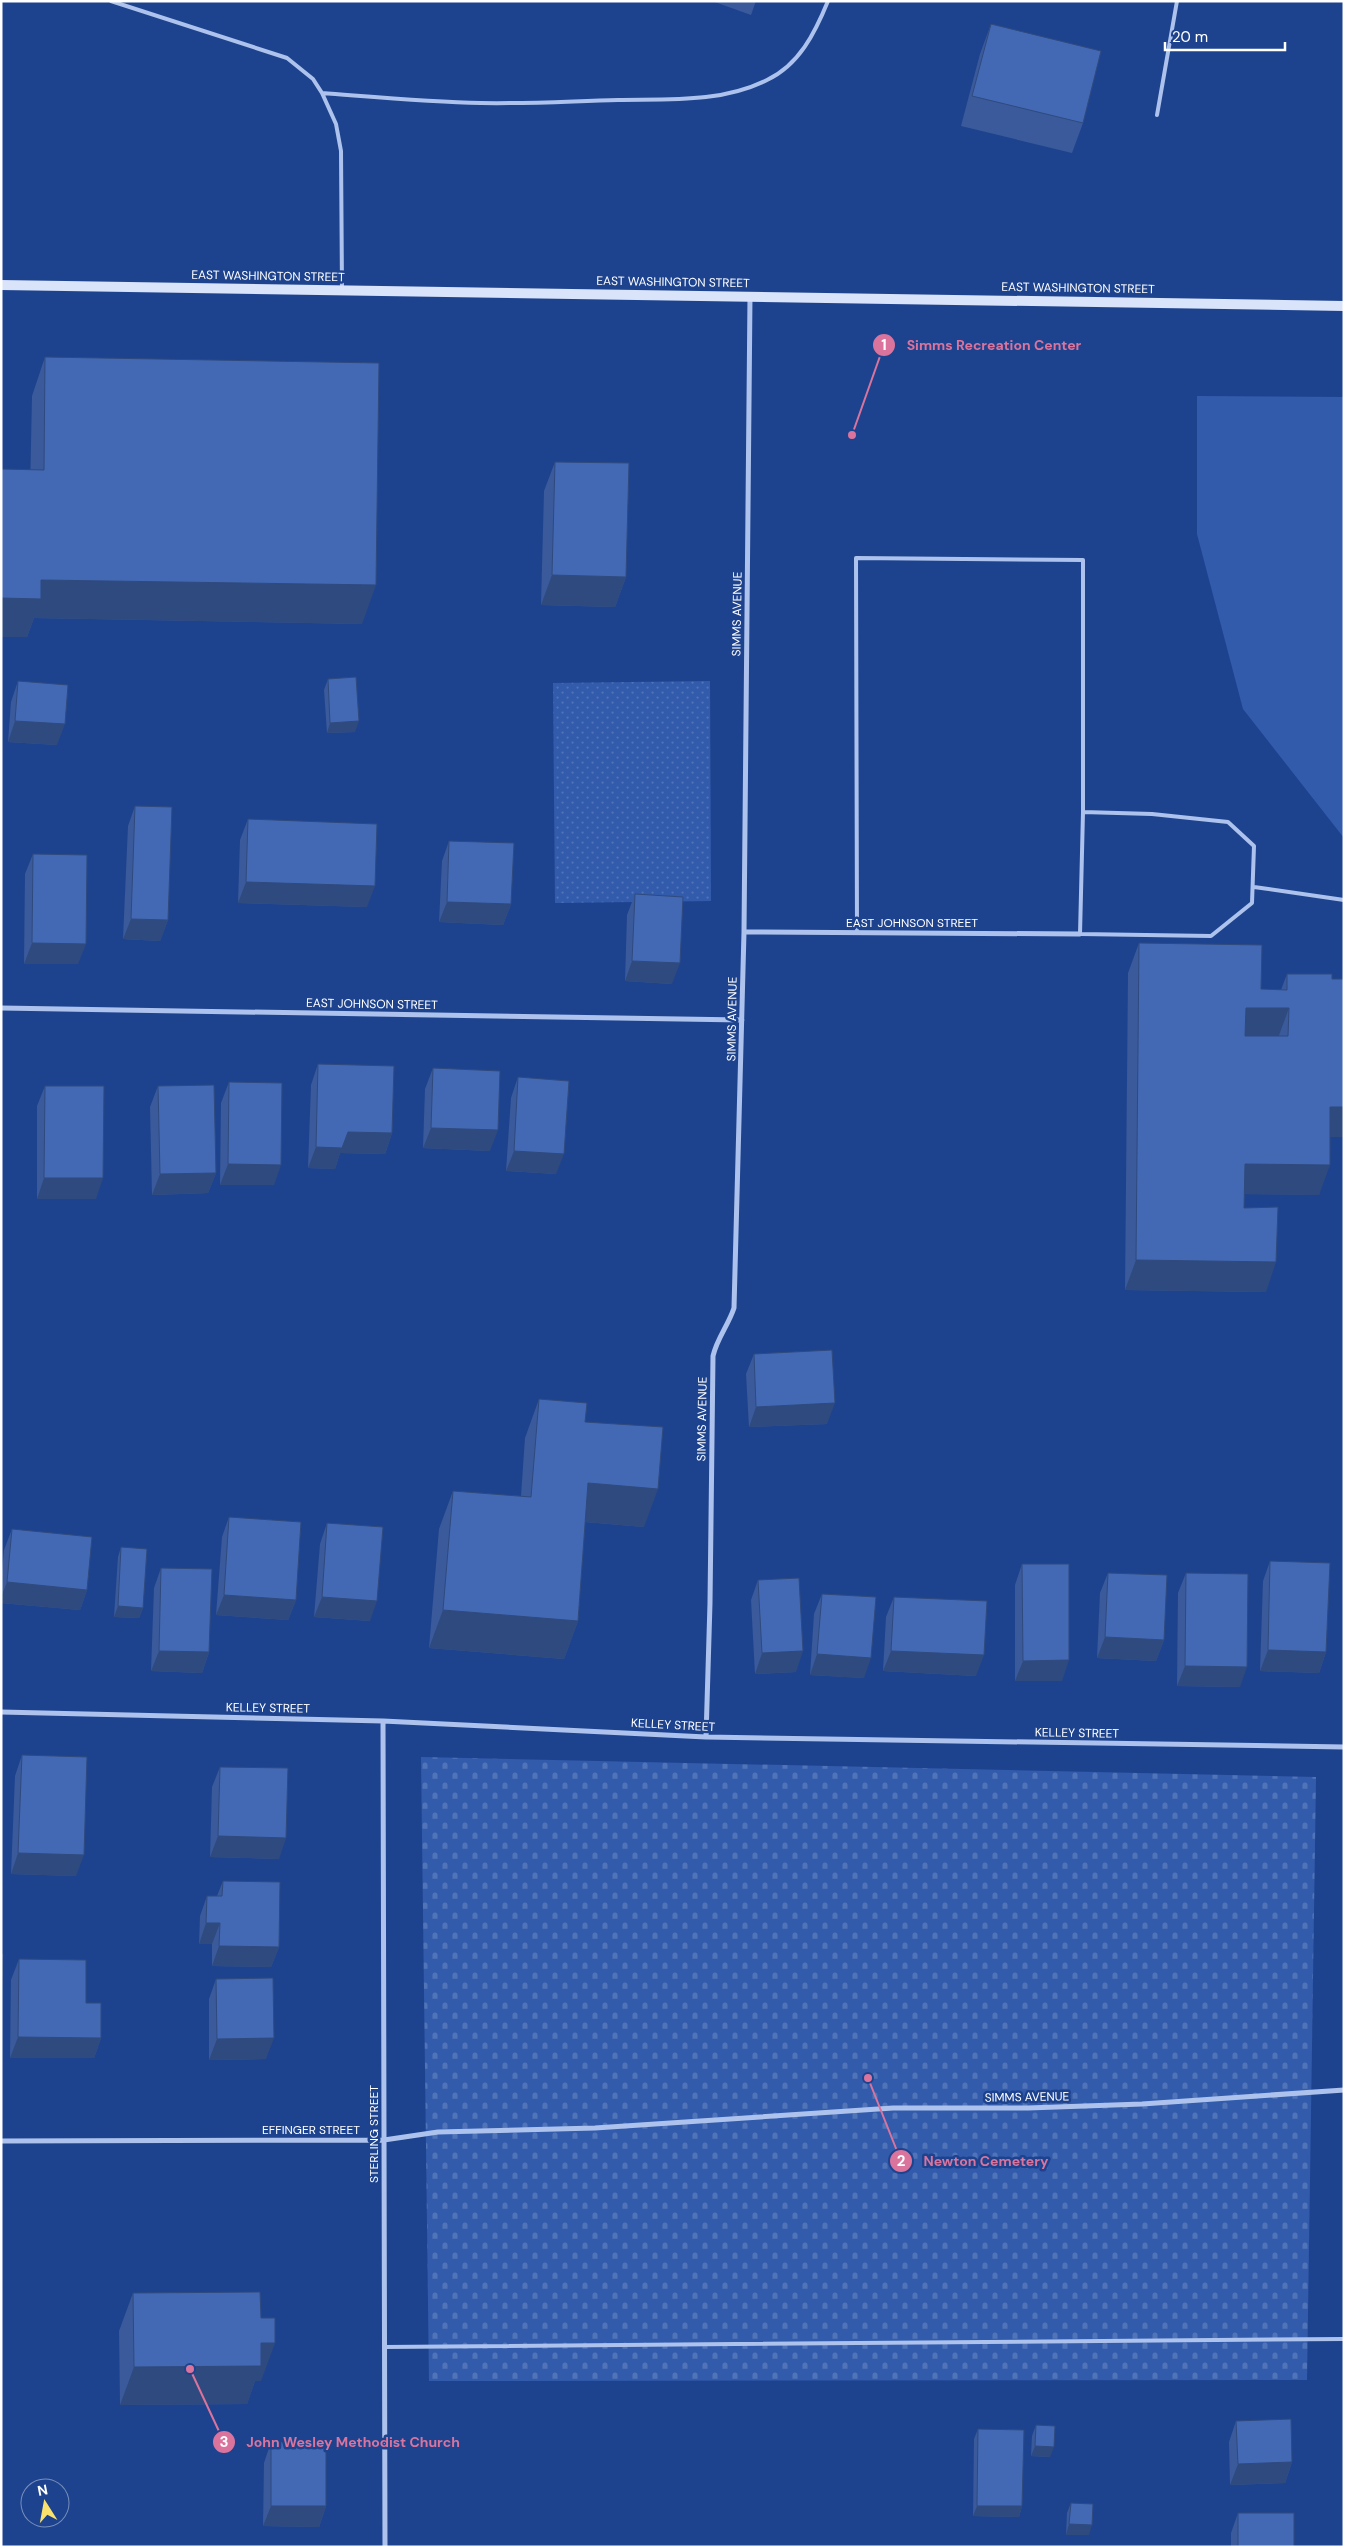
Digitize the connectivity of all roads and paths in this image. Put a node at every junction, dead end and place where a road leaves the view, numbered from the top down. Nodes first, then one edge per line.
1 (111, 1) edge
2 (828, 1) edge
3 (1177, 1) edge
4 (322, 93) junction
5 (1156, 115) dead end
6 (1, 285) edge
7 (342, 290) junction
8 (750, 296) junction
9 (1344, 306) edge
10 (1083, 812) junction
11 (1254, 887) junction
12 (1344, 900) edge
13 (744, 932) junction
14 (857, 932) junction
15 (1080, 934) junction
16 (1, 1008) edge
17 (742, 1020) junction
18 (1, 1712) edge
19 (383, 1721) junction
20 (706, 1737) junction
21 (1344, 1747) edge
22 (1344, 2090) edge
23 (710, 2121) joint
24 (384, 2140) junction
25 (1, 2141) edge
26 (1344, 2339) edge
27 (384, 2347) junction
28 (385, 2547) edge

1 - 4 lane
2 - 4 lane
3 - 5 lane
4 - 7 lane
6 - 7 street, EAST WASHINGTON STREET
7 - 8 street, EAST WASHINGTON STREET
8 - 9 street, EAST WASHINGTON STREET
8 - 13 street, SIMMS AVENUE
10 - 11 lane
10 - 14 lane
10 - 15 lane
11 - 12 lane
11 - 15 lane
13 - 14 street, EAST JOHNSON STREET
13 - 17 street, SIMMS AVENUE
14 - 15 street, EAST JOHNSON STREET
16 - 17 street, EAST JOHNSON STREET
17 - 20 street, SIMMS AVENUE
18 - 19 street, KELLEY STREET
19 - 20 street, KELLEY STREET
19 - 24 street, STERLING STREET
20 - 21 street, KELLEY STREET
22 - 23 street, SIMMS AVENUE
23 - 24 street, EFFINGER STREET
24 - 25 street, EFFINGER STREET
24 - 27 street, STERLING STREET
26 - 27 lane
27 - 28 street, STERLING STREET

